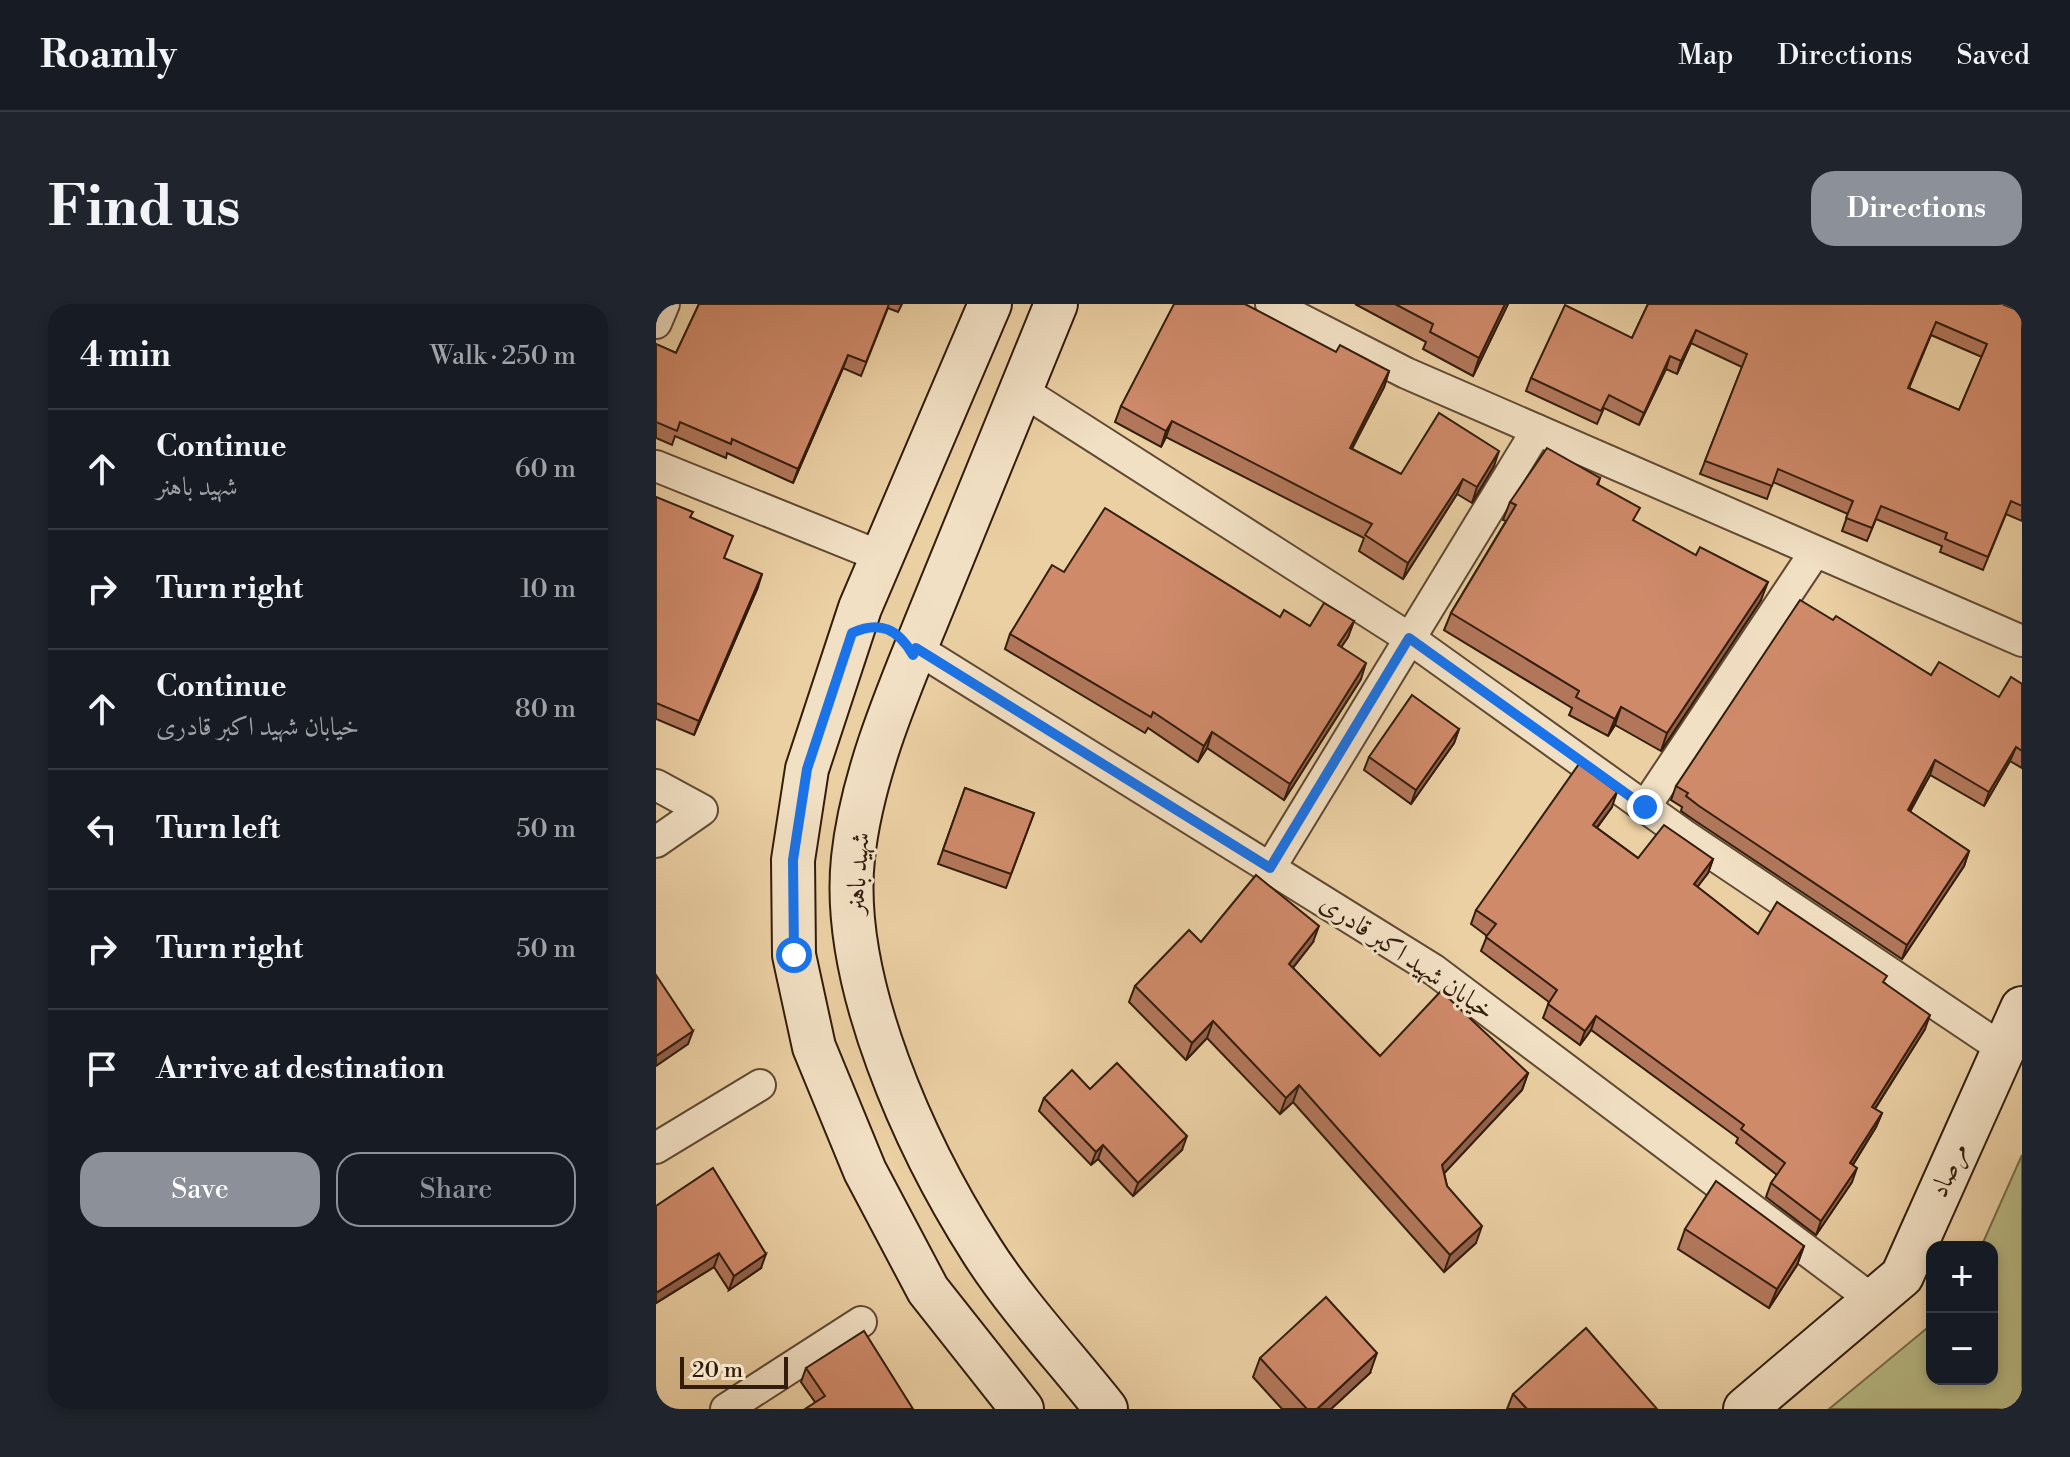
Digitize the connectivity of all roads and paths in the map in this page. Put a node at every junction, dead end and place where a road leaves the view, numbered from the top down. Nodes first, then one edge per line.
1 (664, 304) edge
2 (990, 304) edge
3 (1056, 304) edge
4 (1271, 304) edge
5 (656, 323) edge
6 (1021, 390) junction
7 (1537, 430) junction
8 (656, 466) edge
9 (889, 541) junction
10 (1815, 552) junction
11 (952, 558) junction
12 (852, 633) junction
13 (1409, 638) junction
14 (2022, 641) edge
15 (914, 652) junction
16 (656, 785) edge
17 (1645, 807) junction
18 (656, 842) edge
19 (1270, 868) junction
20 (2022, 1008) edge
21 (2003, 1049) junction
22 (760, 1085) dead end
23 (656, 1148) edge
24 (1874, 1301) junction
25 (861, 1322) dead end
26 (726, 1409) edge
27 (1022, 1409) edge
28 (1106, 1409) edge
29 (1745, 1409) edge

1 - 5 street
2 - 9 main road
3 - 6 main road, شهید باهنر
4 - 7 street
6 - 11 main road, شهید باهنر
6 - 13 street
7 - 10 street
7 - 13 street
8 - 9 street
9 - 11 main road
9 - 12 main road
10 - 14 street
10 - 17 street
11 - 15 main road, شهید باهنر
12 - 15 main road
12 - 27 main road
13 - 17 street
13 - 19 street
15 - 19 street, خیابان شهید اکبر قادری
15 - 28 main road, شهید باهنر
16 - 18 street
17 - 21 street
19 - 24 street, خیابان شهید اکبر قادری
20 - 21 main road, مرصاد
21 - 24 main road, مرصاد
22 - 23 street
24 - 29 main road, مرصاد
25 - 26 street

